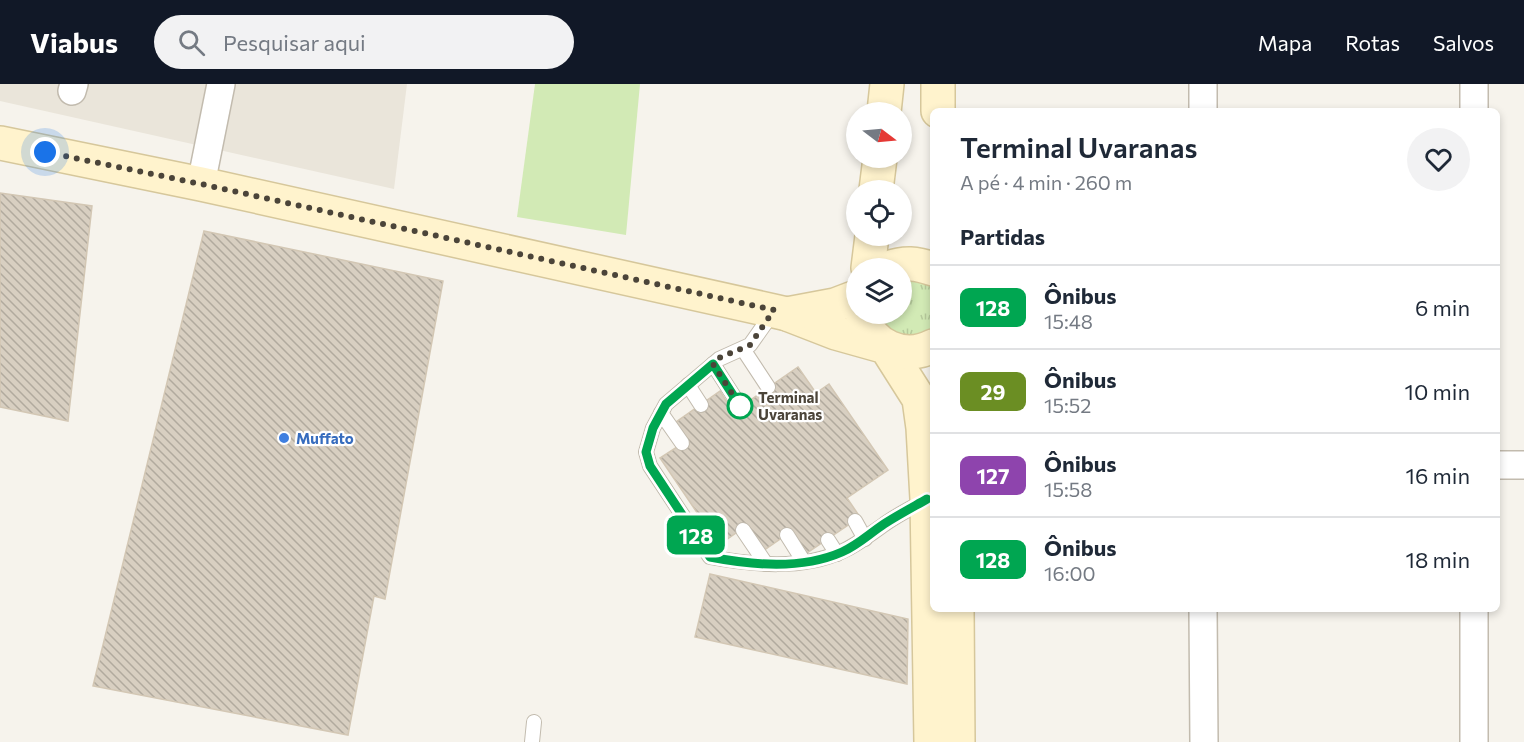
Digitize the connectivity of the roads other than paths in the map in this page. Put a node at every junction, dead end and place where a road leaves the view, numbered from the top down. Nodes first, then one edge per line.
1 (221, 84) edge
2 (887, 84) edge
3 (938, 84) edge
4 (1203, 84) edge
5 (1474, 84) edge
6 (885, 102) edge
7 (938, 108) edge
8 (1203, 108) edge
9 (1474, 108) edge
10 (0, 142) edge
11 (201, 184) junction
12 (912, 264) edge
13 (930, 268) edge
14 (846, 301) edge
15 (781, 312) junction
16 (865, 324) edge
17 (886, 347) junction
18 (930, 348) edge
19 (743, 349) junction
20 (713, 364) junction
21 (688, 385) junction
22 (768, 387) dead end
23 (701, 405) dead end
24 (740, 406) dead end
25 (661, 413) junction
26 (682, 443) dead end
27 (928, 450) edge
28 (1500, 465) edge
29 (1524, 465) edge
30 (927, 499) junction
31 (855, 521) dead end
32 (743, 530) dead end
33 (787, 535) dead end
34 (865, 539) junction
35 (828, 540) dead end
36 (837, 554) junction
37 (804, 562) junction
38 (766, 564) junction
39 (957, 612) edge
40 (1203, 612) edge
41 (1474, 612) edge
42 (534, 723) dead end
43 (532, 742) edge
44 (931, 742) edge
45 (958, 742) edge
46 (1204, 742) edge
47 (1474, 742) edge

1 - 11 street
2 - 6 main road
3 - 7 main road
4 - 8 street
5 - 9 street
10 - 11 main road
11 - 15 main road
12 - 13 main road
14 - 15 main road
15 - 17 main road
15 - 19 lane
16 - 17 main road
17 - 18 main road
17 - 27 main road
19 - 20 lane
19 - 22 lane
20 - 21 lane
20 - 24 lane
21 - 23 lane
21 - 25 lane
25 - 26 lane
25 - 38 lane
27 - 30 main road
28 - 29 street
30 - 34 lane
30 - 44 main road
31 - 34 lane
32 - 38 lane
33 - 37 lane
34 - 36 lane
35 - 36 lane
36 - 37 lane
37 - 38 lane
39 - 45 main road
40 - 46 street
41 - 47 street
42 - 43 lane

